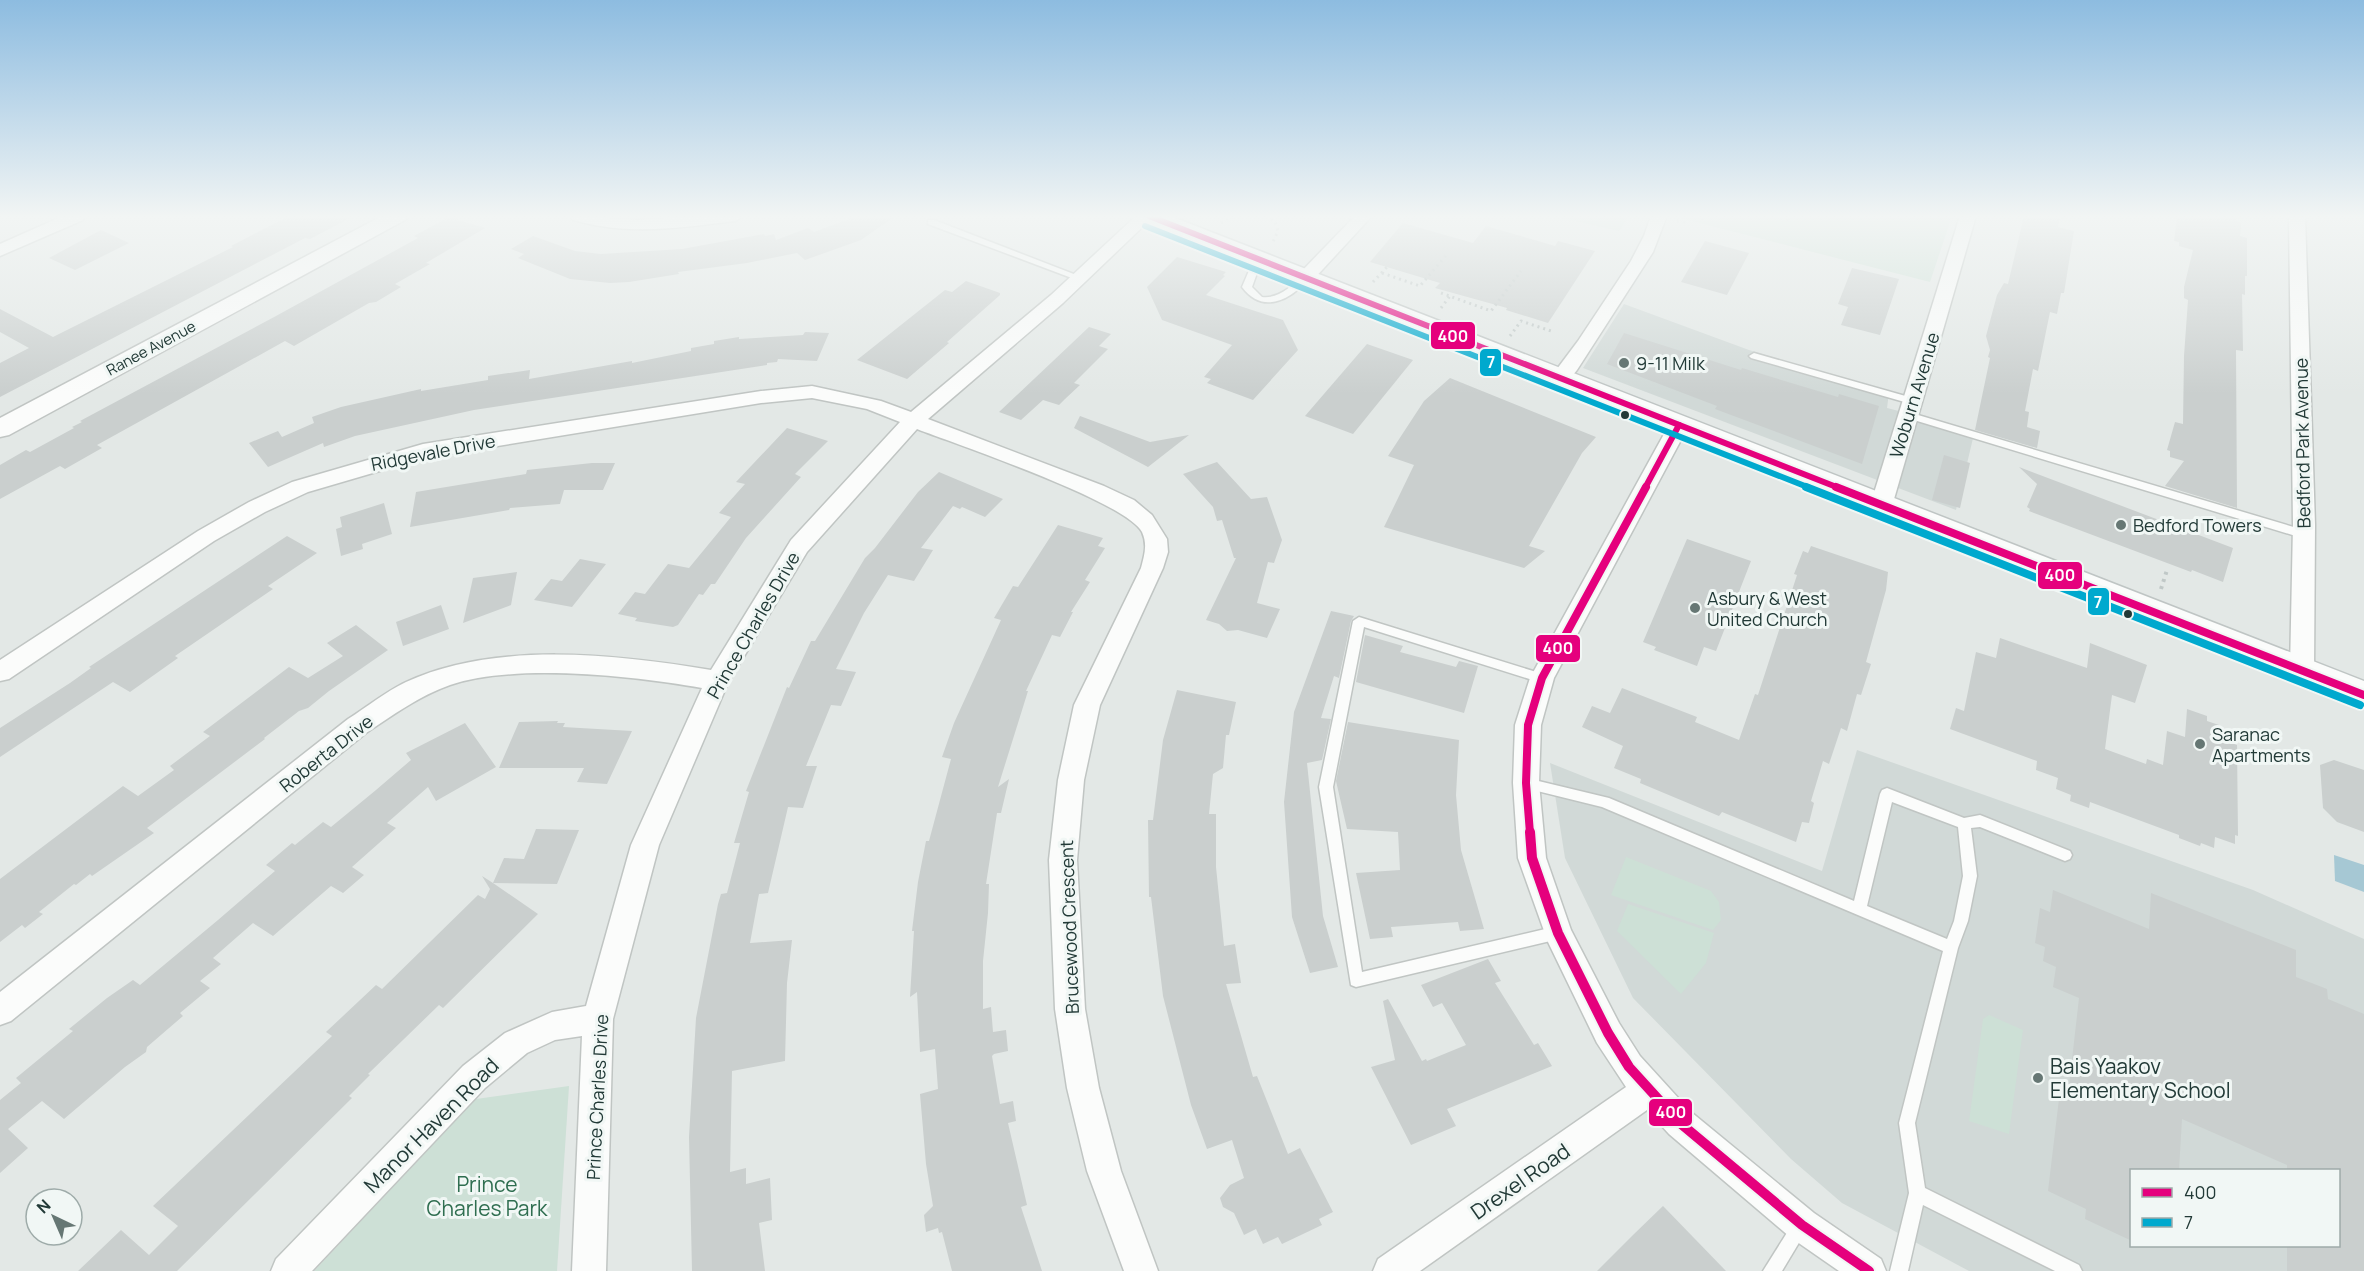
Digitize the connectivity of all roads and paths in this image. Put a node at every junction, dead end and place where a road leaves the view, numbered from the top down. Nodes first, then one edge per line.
1 (287, 275) edge
2 (1073, 275) edge
3 (1083, 275) edge
4 (1253, 275) edge
5 (1301, 275) edge
6 (1308, 275) edge
7 (1380, 275) edge
8 (1389, 275) edge
9 (1429, 275) edge
10 (1518, 275) edge
11 (1630, 275) edge
12 (1950, 275) edge
13 (2298, 275) edge
14 (1080, 278) junction
15 (1305, 278) junction
16 (1372, 283) dead end
17 (1441, 293) dead end
18 (1450, 296) junction
19 (1440, 310) dead end
20 (1554, 332) dead end
21 (1509, 338) dead end
22 (1754, 356) dead end
23 (1560, 377) junction
24 (1910, 408) junction
25 (914, 420) junction
26 (1679, 425) junction
27 (0, 429) edge
28 (1881, 506) junction
29 (2303, 534) junction
30 (2167, 570) dead end
31 (2160, 591) dead end
32 (2302, 670) junction
33 (0, 672) edge
34 (1542, 678) junction
35 (717, 681) junction
36 (2364, 695) edge
37 (1526, 783) junction
38 (1964, 824) junction
39 (2065, 855) dead end
40 (1859, 909) junction
41 (1558, 933) junction
42 (1951, 948) junction
43 (0, 1011) edge
44 (598, 1019) junction
45 (1649, 1090) junction
46 (1917, 1193) junction
47 (1802, 1225) junction
48 (288, 1271) edge
49 (589, 1271) edge
50 (1142, 1271) edge
51 (1390, 1271) edge
52 (1772, 1271) edge
53 (1869, 1271) edge
54 (1899, 1271) edge
55 (2073, 1271) edge

1 - 27 street, Ranee Avenue
2 - 14 lane
3 - 14 street, Prince Charles Drive
4 - 15 lane
5 - 15 main road
6 - 15 street
7 - 16 path
8 - 9 path
10 - 18 path
11 - 23 street
12 - 24 street, Woburn Avenue
13 - 29 street, Bedford Park Avenue
14 - 25 street, Prince Charles Drive
15 - 23 main road
17 - 18 path
18 - 19 path
20 - 21 path
22 - 24 lane
23 - 26 main road
24 - 28 street, Woburn Avenue
24 - 29 lane
25 - 33 street, Ridgevale Drive
25 - 35 street, Prince Charles Drive
25 - 50 street, Brucewood Crescent
26 - 28 main road
26 - 34 street
28 - 32 main road
29 - 32 street, Bedford Park Avenue
30 - 31 path
32 - 36 main road
34 - 37 street
34 - 41 lane
35 - 43 street, Roberta Drive
35 - 44 street, Prince Charles Drive
37 - 40 lane
37 - 41 street
38 - 39 lane
38 - 40 lane
38 - 42 lane
40 - 42 lane
41 - 45 street
42 - 46 lane
44 - 48 street, Manor Haven Road
44 - 49 street, Prince Charles Drive
45 - 47 street
45 - 51 street, Drexel Road
46 - 54 lane
46 - 55 lane
47 - 52 lane
47 - 53 street

